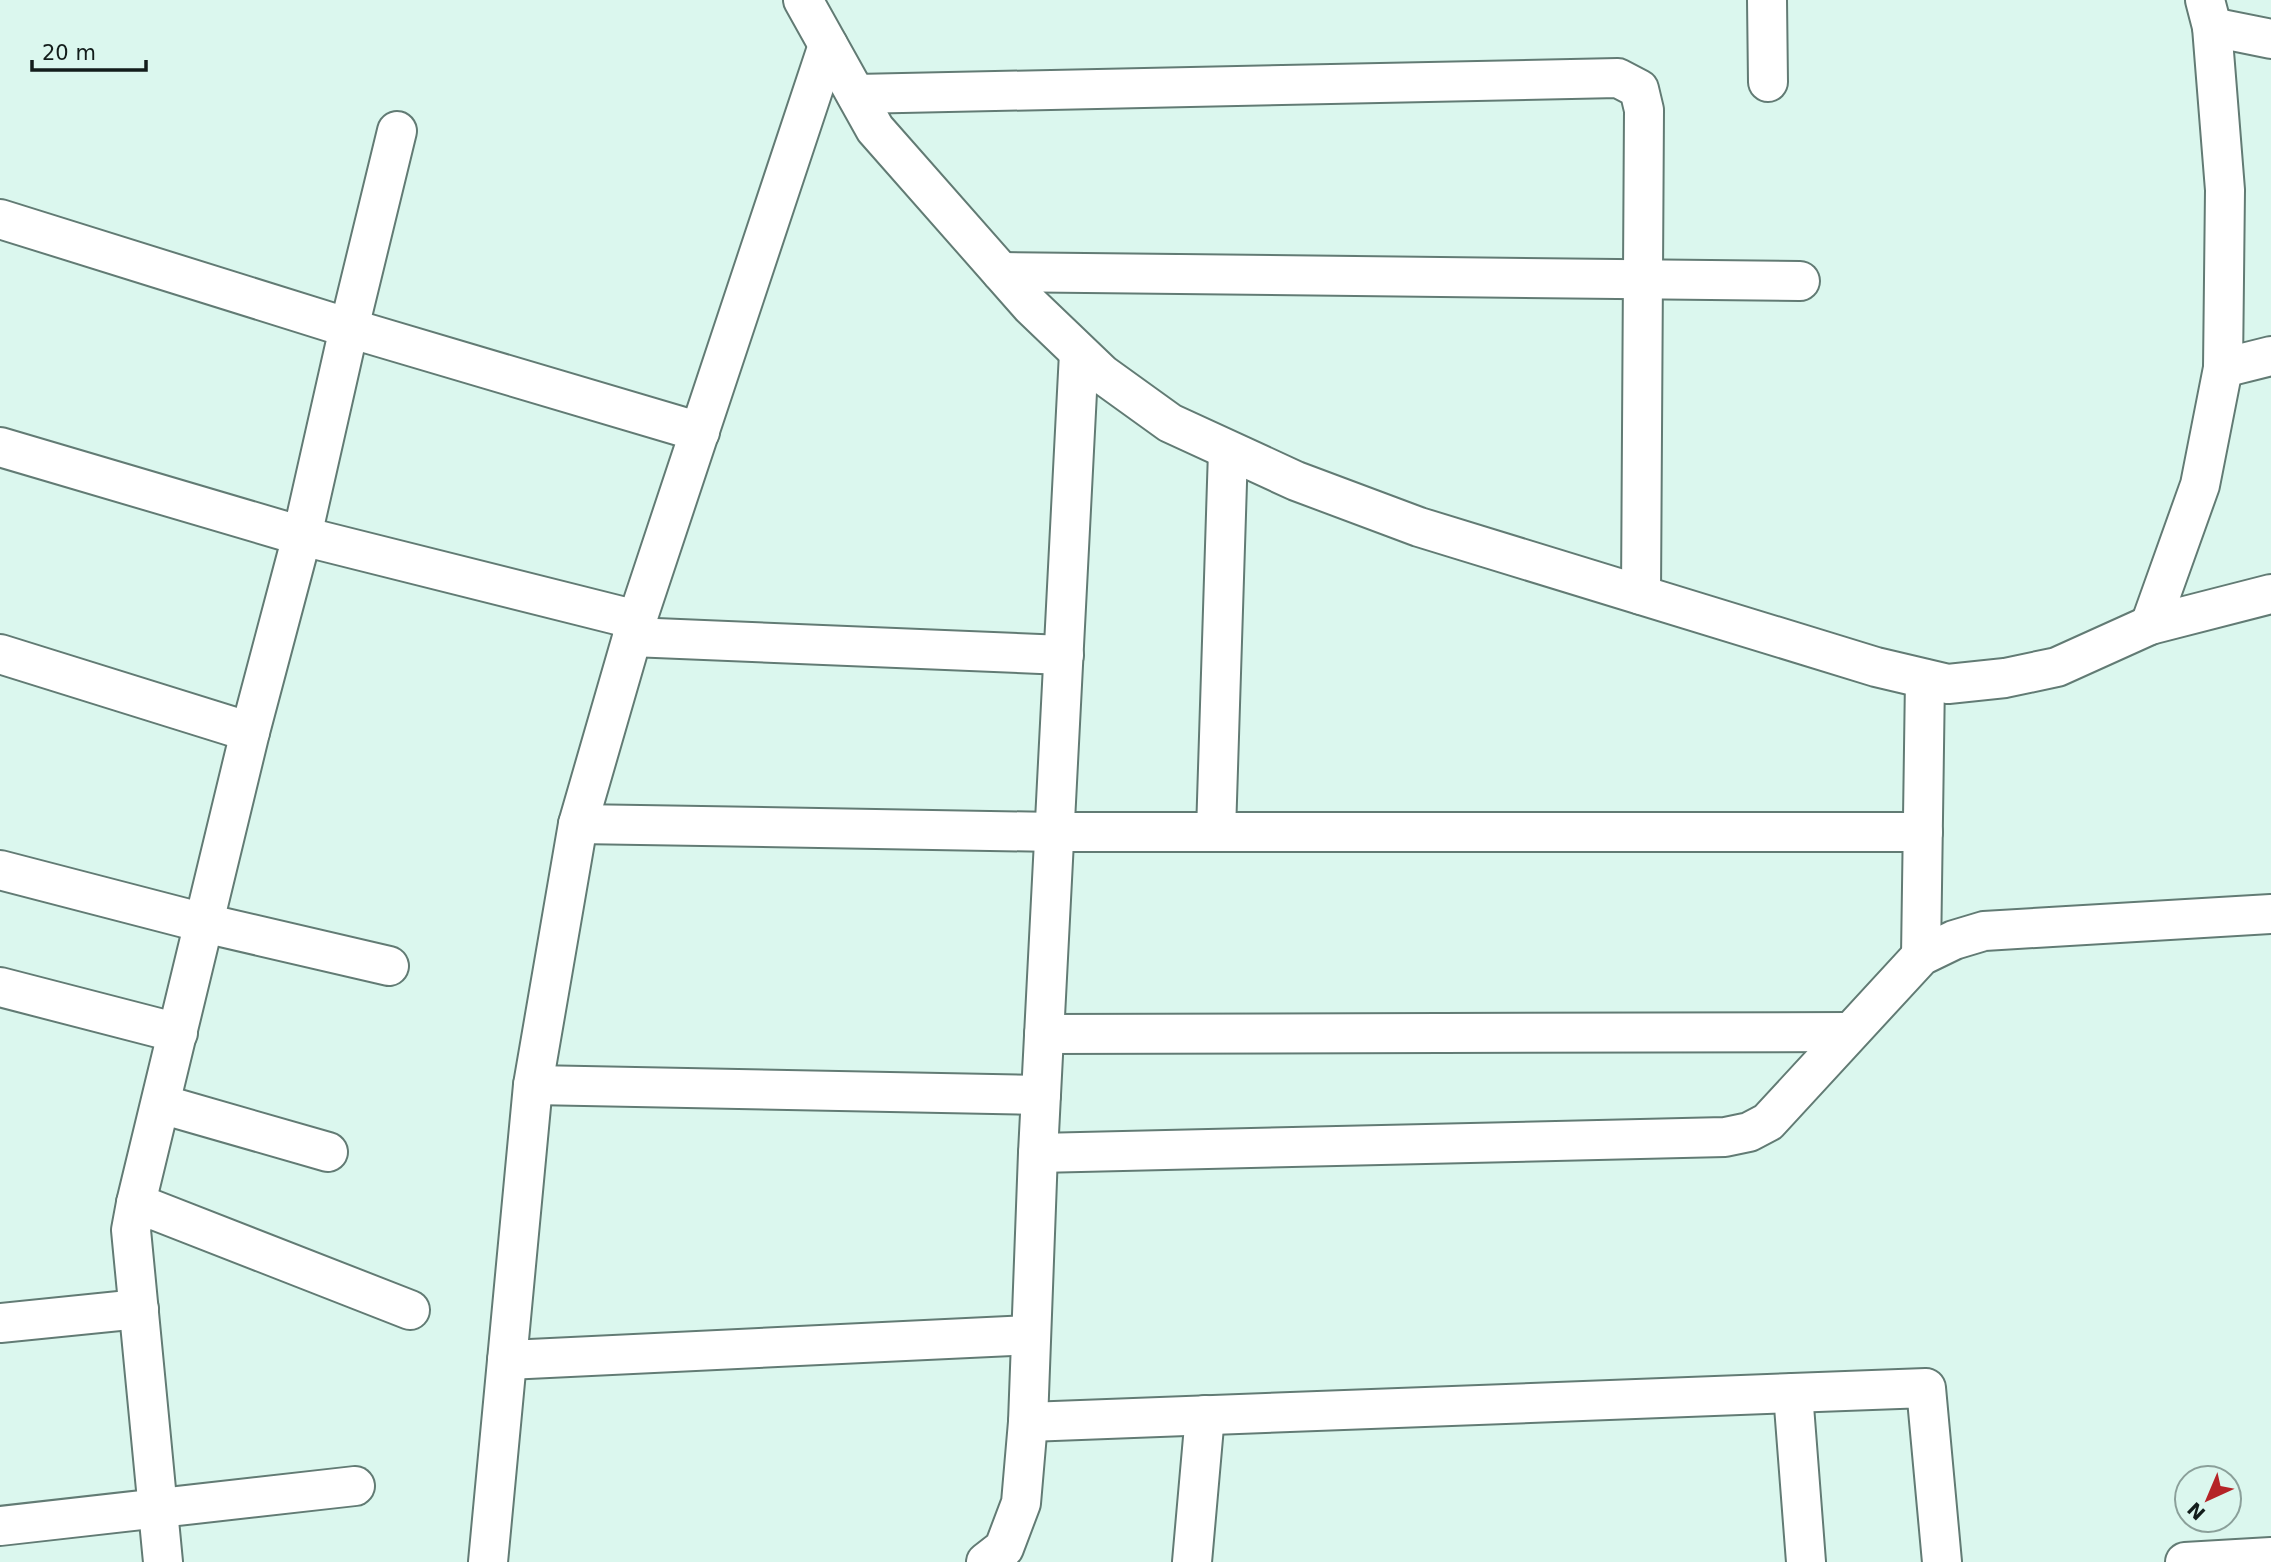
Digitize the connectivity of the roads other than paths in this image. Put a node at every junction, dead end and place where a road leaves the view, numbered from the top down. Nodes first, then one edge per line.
1 (803, 0) edge
2 (1767, 0) edge
3 (2208, 14) edge
4 (2271, 39) edge
5 (828, 45) junction
6 (1768, 82) dead end
7 (856, 94) junction
8 (397, 131) dead end
9 (0, 219) edge
10 (1001, 272) junction
11 (1643, 279) junction
12 (1800, 281) dead end
13 (349, 328) junction
14 (1079, 353) junction
15 (2271, 356) edge
16 (2223, 369) junction
17 (700, 432) junction
18 (0, 447) edge
19 (1228, 451) junction
20 (302, 536) junction
21 (2271, 594) edge
22 (1641, 595) junction
23 (2150, 625) junction
24 (635, 629) junction
25 (0, 654) edge
26 (1064, 655) junction
27 (1925, 678) junction
28 (250, 732) junction
29 (578, 824) junction
30 (1055, 832) junction
31 (1216, 832) junction
32 (1923, 832) junction
33 (0, 870) edge
34 (2271, 914) edge
35 (204, 923) junction
36 (1920, 956) junction
37 (389, 966) dead end
38 (0, 987) edge
39 (178, 1032) junction
40 (1850, 1032) junction
41 (1044, 1034) junction
42 (533, 1085) junction
43 (1041, 1096) junction
44 (161, 1104) junction
45 (328, 1152) dead end
46 (1038, 1153) junction
47 (136, 1203) junction
48 (139, 1309) junction
49 (410, 1310) dead end
50 (0, 1323) edge
51 (1031, 1335) junction
52 (507, 1360) junction
53 (1793, 1393) junction
54 (1205, 1415) junction
55 (1028, 1422) junction
56 (355, 1486) dead end
57 (157, 1508) junction
58 (0, 1526) edge
59 (2271, 1558) edge
60 (163, 1562) edge
61 (488, 1562) edge
62 (986, 1562) edge
63 (1192, 1562) edge
64 (1806, 1562) edge
65 (1942, 1562) edge
66 (2185, 1562) edge

1 - 5 street
2 - 6 street
3 - 4 street
3 - 16 street
5 - 7 street
5 - 17 street
7 - 10 street
7 - 11 street
8 - 13 street
9 - 13 street
10 - 11 street
10 - 14 street
11 - 12 street
11 - 22 street
13 - 17 street
13 - 20 street
14 - 19 street
14 - 26 street
15 - 16 street
16 - 23 street
17 - 24 street
18 - 20 street
19 - 22 street
19 - 31 street
20 - 24 street
20 - 28 street
21 - 23 street
22 - 27 street
23 - 27 street
24 - 26 street
24 - 29 street
25 - 28 street
26 - 30 street
27 - 32 street
28 - 35 street
29 - 30 street
29 - 42 street
30 - 31 street
30 - 41 street
31 - 32 street
32 - 36 street
33 - 35 street
34 - 36 street
35 - 37 street
35 - 39 street
36 - 40 street
38 - 39 street
39 - 44 street
40 - 41 street
40 - 46 street
41 - 43 street
42 - 43 street
42 - 52 street
43 - 46 street
44 - 45 street
44 - 47 street
46 - 51 street
47 - 48 street
47 - 49 street
48 - 50 street
48 - 57 street
51 - 52 street
51 - 55 street
52 - 61 street
53 - 54 street
53 - 64 street
53 - 65 street
54 - 55 street
54 - 63 street
55 - 62 street
56 - 57 street
57 - 58 street
57 - 60 street
59 - 66 street

